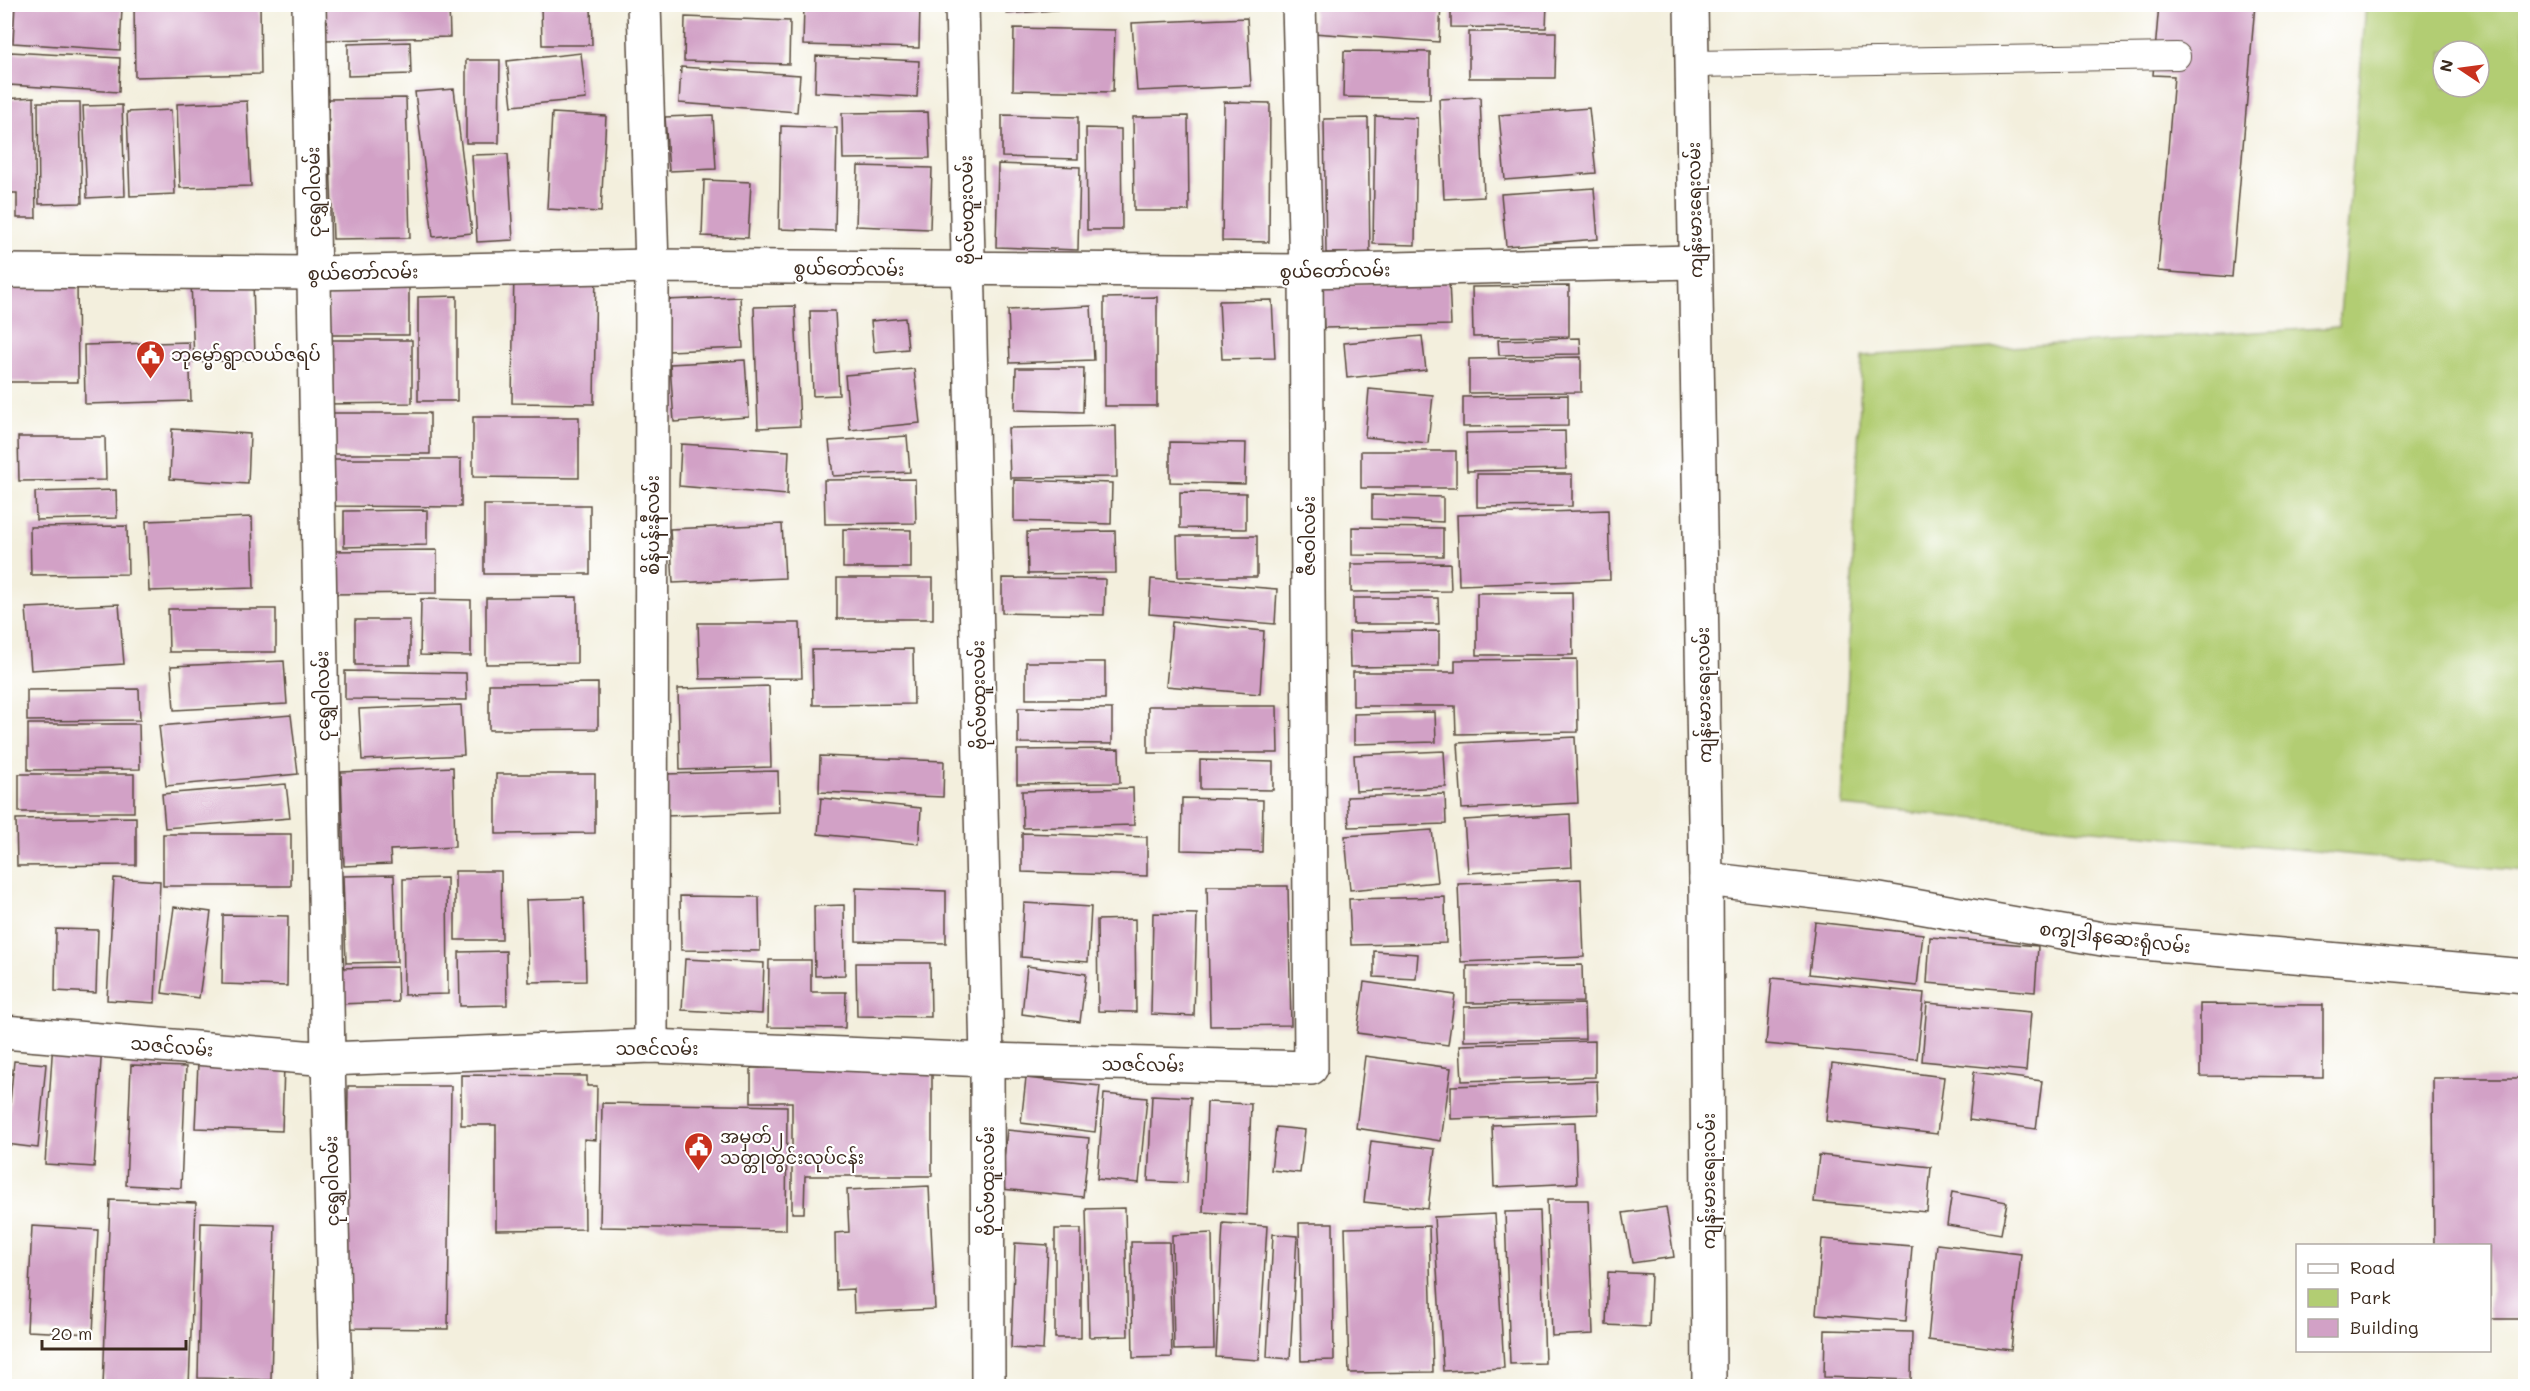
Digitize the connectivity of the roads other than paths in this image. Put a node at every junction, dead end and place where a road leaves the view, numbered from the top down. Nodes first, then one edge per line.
1 (309, 4) edge
2 (644, 4) edge
3 (962, 4) edge
4 (1299, 4) edge
5 (1691, 4) edge
6 (2177, 56) dead end
7 (1692, 63) junction
8 (1694, 262) junction
9 (652, 266) junction
10 (967, 270) junction
11 (4, 271) edge
12 (1306, 271) junction
13 (314, 273) junction
14 (1706, 879) junction
15 (2526, 976) edge
16 (4, 1032) edge
17 (651, 1046) junction
18 (328, 1059) junction
19 (987, 1060) junction
20 (1311, 1068) joint
21 (336, 1386) edge
22 (988, 1386) edge
23 (1709, 1386) edge

1 - 13 street, ငုရွှေဝါလမ်း
2 - 9 street, စိန်ပန်းနီလမ်း
3 - 10 street, ဗိုလ်ဗထူးလမ်း
4 - 12 street, ဇီဇဝါလမ်း
5 - 7 street, ကျန်းမားရေးလမ်း
6 - 7 lane
7 - 8 street, ကျန်းမားရေးလမ်း
8 - 12 street, စွယ်တော်လမ်း
8 - 14 street, ကျန်းမားရေးလမ်း
9 - 10 street, စွယ်တော်လမ်း
9 - 13 street, စွယ်တော်လမ်း
9 - 17 street, စိန်ပန်းနီလမ်း
10 - 12 street, စွယ်တော်လမ်း
10 - 19 street, ဗိုလ်ဗထူးလမ်း
11 - 13 street, စွယ်တော်လမ်း
12 - 20 street, ဇီဇဝါလမ်း
13 - 18 street, ငုရွှေဝါလမ်း
14 - 15 street, စက္ခုဒါနဆေးရုံလမ်း
14 - 23 street, ကျန်းမားရေးလမ်း
16 - 18 street, သဇင်လမ်း
17 - 18 street, သဇင်လမ်း
17 - 19 street, သဇင်လမ်း
18 - 21 street, ငုရွှေဝါလမ်း
19 - 20 street, သဇင်လမ်း
19 - 22 street, ဗိုလ်ဗထူးလမ်း

